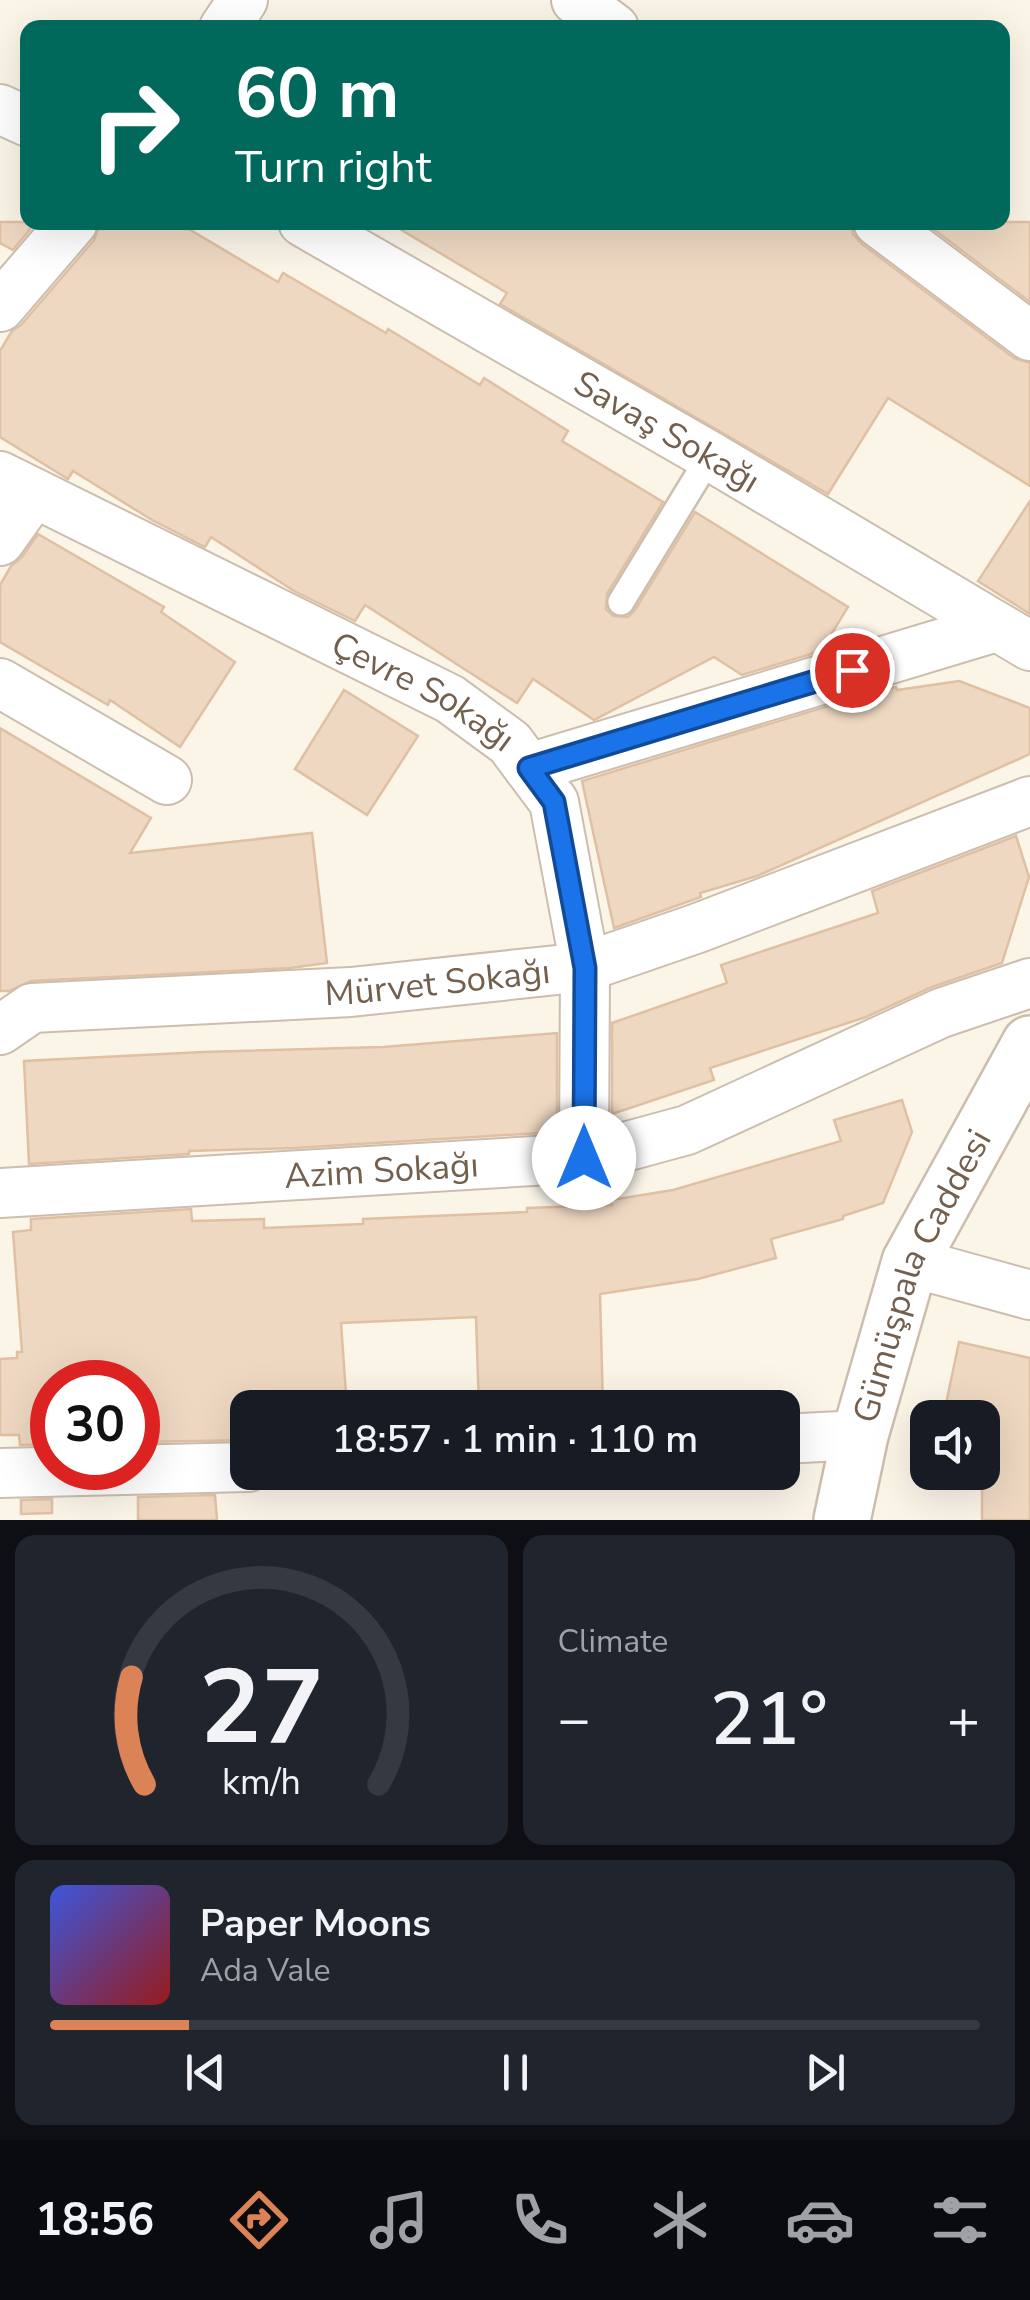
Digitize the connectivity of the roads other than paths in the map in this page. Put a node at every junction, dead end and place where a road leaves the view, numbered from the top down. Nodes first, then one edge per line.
1 (576, 0) edge
2 (603, 20) edge
3 (66, 230) edge
4 (316, 230) edge
5 (889, 230) edge
6 (0, 307) edge
7 (1030, 336) edge
8 (710, 456) junction
9 (17, 485) edge
10 (0, 541) edge
11 (620, 602) dead end
12 (1013, 637) edge
13 (0, 683) edge
14 (529, 768) junction
15 (167, 780) dead end
16 (1030, 801) edge
17 (585, 968) junction
18 (1030, 983) edge
19 (0, 1030) edge
20 (1029, 1049) edge
21 (584, 1158) junction
22 (0, 1193) edge
23 (910, 1262) junction
24 (1030, 1296) edge
25 (860, 1434) junction
26 (800, 1438) edge
27 (230, 1467) edge
28 (0, 1473) edge
29 (842, 1520) edge

1 - 2 street
3 - 6 street
4 - 8 street, Savaş Sokağı
5 - 7 street
8 - 11 lane
8 - 12 street, Savaş Sokağı
9 - 10 street
9 - 14 street, Çevre Sokağı
12 - 14 street
13 - 15 street
14 - 17 street, Çevre Sokağı
16 - 17 street, Mürvet Sokağı
17 - 19 street, Mürvet Sokağı
17 - 21 street, Çevre Sokağı
18 - 21 street, Azim Sokağı
20 - 23 street, Gümüşpala Caddesi
21 - 22 street, Azim Sokağı
23 - 24 street
23 - 25 street, Gümüşpala Caddesi
25 - 26 street
25 - 29 street, Gümüşpala Caddesi
27 - 28 street

